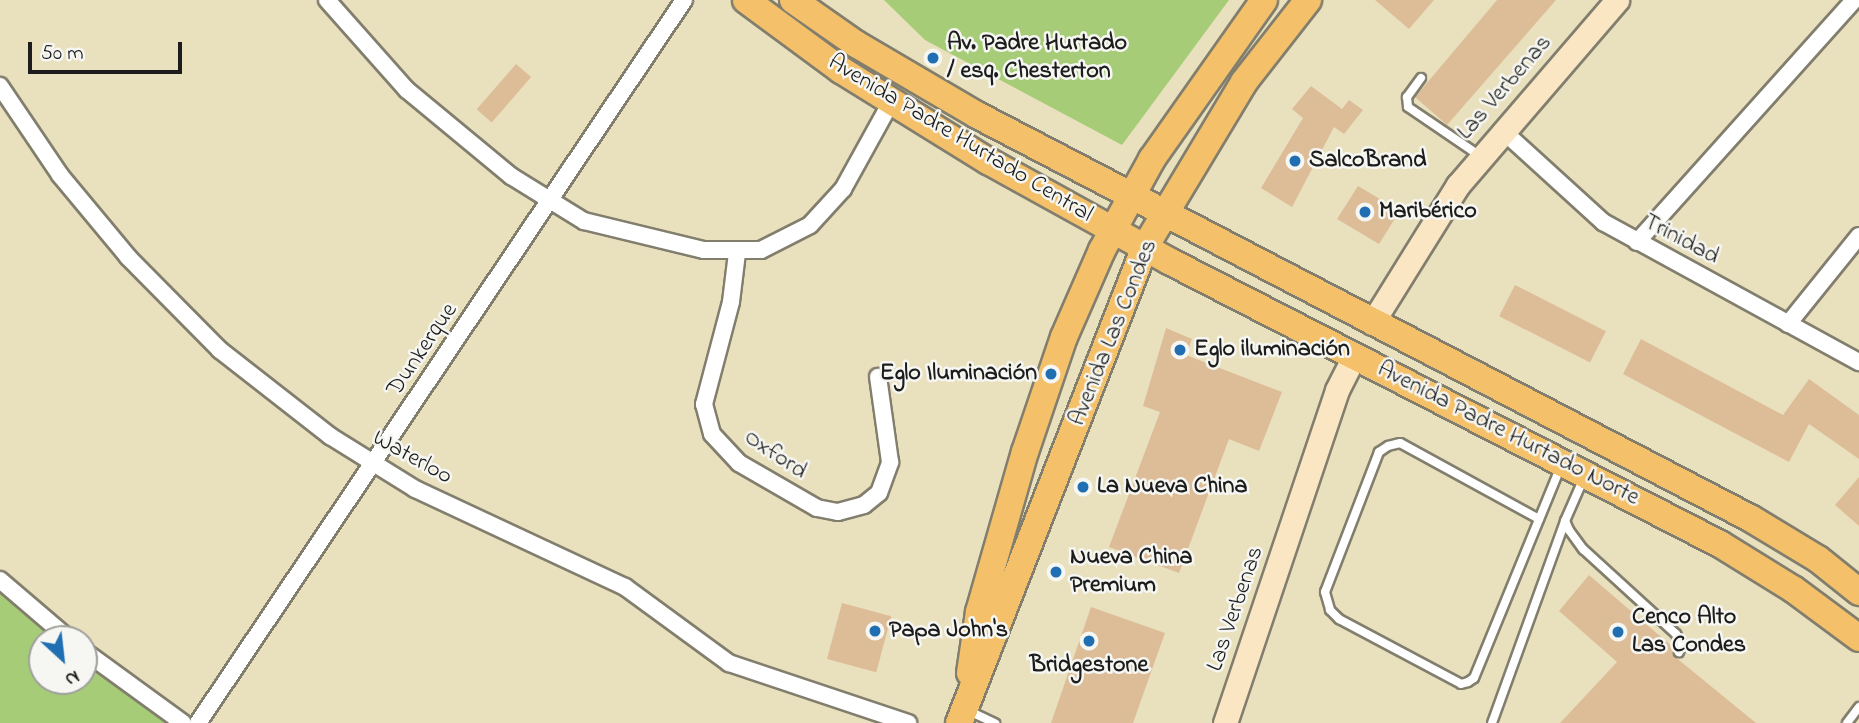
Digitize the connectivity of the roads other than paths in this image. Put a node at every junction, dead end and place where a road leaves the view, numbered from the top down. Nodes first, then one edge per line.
1 (327, 0) edge
2 (684, 0) edge
3 (746, 0) edge
4 (793, 0) edge
5 (1265, 0) edge
6 (1308, 0) edge
7 (1617, 0) edge
8 (1854, 0) edge
9 (1421, 78) dead end
10 (0, 86) edge
11 (891, 102) junction
12 (1502, 130) junction
13 (1479, 156) junction
14 (1132, 195) junction
15 (550, 201) junction
16 (1164, 213) junction
17 (1112, 229) junction
18 (1859, 236) edge
19 (1637, 242) junction
20 (1145, 247) junction
21 (737, 253) junction
22 (1372, 323) junction
23 (1788, 324) junction
24 (1355, 355) junction
25 (1859, 362) edge
26 (878, 377) dead end
27 (1637, 456) junction
28 (1562, 462) junction
29 (373, 465) junction
30 (1586, 474) junction
31 (1539, 519) junction
32 (1564, 521) junction
33 (0, 580) edge
34 (1859, 592) edge
35 (53, 625) edge
36 (1859, 638) edge
37 (1679, 652) dead end
38 (98, 661) edge
39 (964, 708) edge
40 (1859, 708) edge
41 (183, 723) edge
42 (198, 723) edge
43 (908, 723) edge
44 (995, 723) edge
45 (1225, 723) edge
46 (1492, 723) edge
47 (1847, 723) edge

1 - 15 street
2 - 15 street, Dunkerque
3 - 11 main road, Avenida Padre Hurtado Central
4 - 14 main road, Avenida Padre Hurtado Central
5 - 14 main road, Avenida Las Condes
6 - 16 main road, Avenida Las Condes
7 - 12 street, Las Verbenas
8 - 19 street
9 - 13 lane
10 - 29 street, Waterloo
11 - 17 main road, Avenida Padre Hurtado Central
11 - 21 street
12 - 13 street, Las Verbenas
12 - 19 street, Trinidad
13 - 22 street, Las Verbenas
14 - 16 main road, Avenida Padre Hurtado Central
14 - 17 main road, Avenida Las Condes
15 - 21 street
15 - 29 street, Dunkerque
16 - 20 main road, Avenida Las Condes
16 - 22 main road, Avenida Padre Hurtado Norte
17 - 20 main road, Avenida Padre Hurtado Central
17 - 39 main road, Avenida Las Condes
18 - 23 street
19 - 23 street, Trinidad
20 - 24 main road, Avenida Padre Hurtado Norte
20 - 39 main road, Avenida Las Condes
21 - 26 street, Oxford
22 - 27 main road, Avenida Padre Hurtado Norte
23 - 25 street, Trinidad
24 - 28 main road, Avenida Padre Hurtado Norte
24 - 45 street, Las Verbenas
27 - 30 main road
27 - 34 main road, Avenida Padre Hurtado Norte
28 - 30 main road, Avenida Padre Hurtado Norte
28 - 31 lane
29 - 42 street, Dunkerque
29 - 43 street, Waterloo
30 - 32 lane
30 - 36 main road, Avenida Padre Hurtado Norte
31 - 31 lane
32 - 37 lane
32 - 46 lane
33 - 35 street
38 - 41 street
39 - 44 lane
40 - 47 lane

